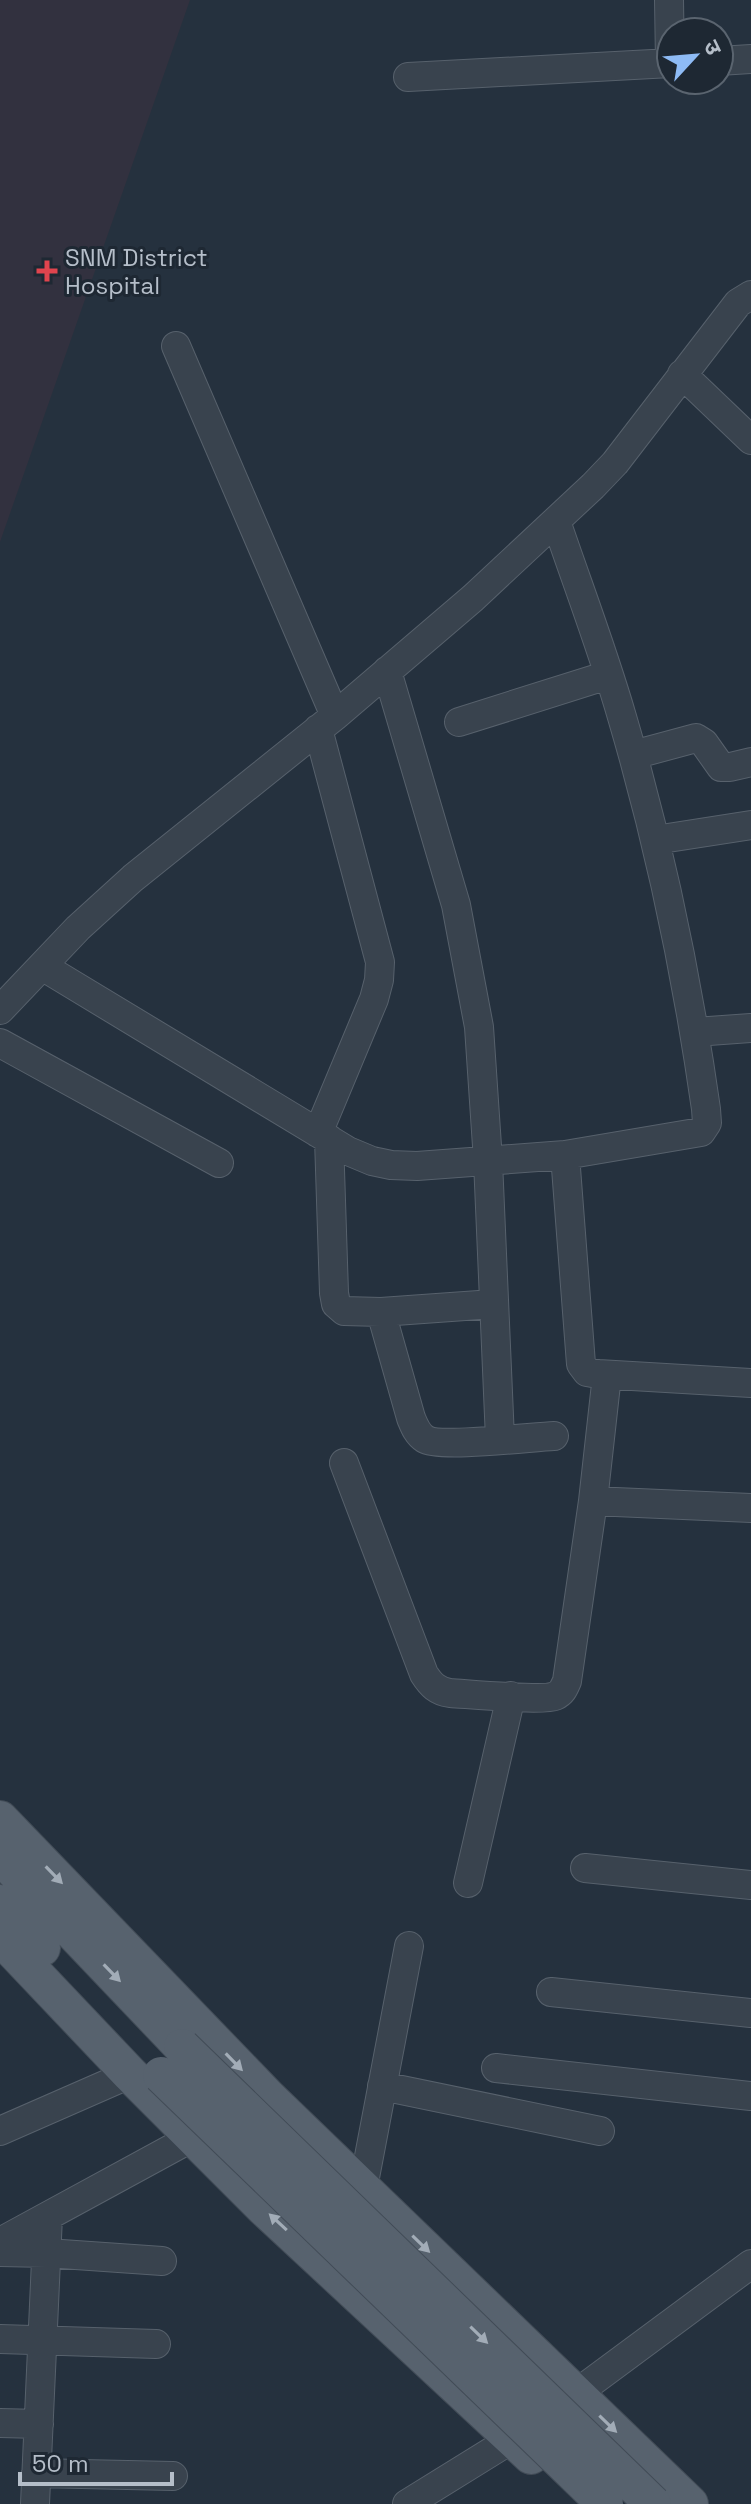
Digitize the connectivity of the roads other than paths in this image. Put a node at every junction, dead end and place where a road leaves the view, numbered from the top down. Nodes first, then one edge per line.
1 (655, 64) edge
2 (408, 77) dead end
3 (751, 295) edge
4 (176, 346) dead end
5 (682, 374) junction
6 (751, 440) edge
7 (556, 521) junction
8 (387, 671) junction
9 (608, 675) junction
10 (327, 722) junction
11 (459, 722) dead end
12 (633, 755) junction
13 (751, 762) edge
14 (751, 825) edge
15 (655, 840) junction
16 (42, 966) junction
17 (0, 1010) edge
18 (751, 1028) edge
19 (695, 1032) junction
20 (0, 1043) edge
21 (324, 1136) junction
22 (565, 1155) junction
23 (488, 1161) junction
24 (219, 1163) dead end
25 (493, 1304) junction
26 (381, 1312) junction
27 (607, 1375) junction
28 (751, 1383) edge
29 (554, 1436) dead end
30 (500, 1439) junction
31 (344, 1463) dead end
32 (593, 1501) junction
33 (751, 1508) edge
34 (511, 1696) junction
35 (0, 1819) edge
36 (0, 1856) edge
37 (585, 1868) dead end
38 (468, 1883) dead end
39 (751, 1885) edge
40 (0, 1903) edge
41 (0, 1937) edge
42 (409, 1946) dead end
43 (551, 1992) dead end
44 (751, 2013) edge
45 (158, 2065) junction
46 (496, 2068) dead end
47 (382, 2086) junction
48 (751, 2096) edge
49 (0, 2131) edge
50 (600, 2131) dead end
51 (193, 2137) junction
52 (363, 2188) junction
53 (48, 2216) junction
54 (0, 2242) edge
55 (0, 2252) edge
56 (47, 2253) junction
57 (162, 2261) dead end
58 (751, 2264) edge
59 (0, 2339) edge
60 (43, 2340) junction
61 (156, 2344) dead end
62 (576, 2393) junction
63 (0, 2423) edge
64 (39, 2424) junction
65 (514, 2440) junction
66 (36, 2473) junction
67 (173, 2476) dead end
68 (35, 2504) edge
69 (407, 2504) edge
70 (581, 2504) edge
71 (605, 2504) edge
72 (653, 2504) edge
73 (690, 2504) edge

1 - 2 street
3 - 5 street
4 - 10 street
5 - 6 street
5 - 7 street
7 - 8 street
7 - 9 street
8 - 10 street
8 - 23 street
9 - 11 street
9 - 12 street
10 - 16 street
10 - 21 street
12 - 13 street
12 - 15 street
14 - 15 street
15 - 19 street
16 - 17 street
16 - 21 street
18 - 19 street
19 - 22 street
20 - 24 street
21 - 23 street
21 - 26 street
22 - 23 street
22 - 27 street
23 - 25 street
25 - 26 street
25 - 30 street
26 - 30 street
27 - 28 street
27 - 32 street
29 - 30 street
31 - 34 street
32 - 33 street
32 - 34 street
34 - 38 street
35 -> 52 main road
36 -> 45 main road
37 - 39 street
40 - 45 main road
41 - 45 main road
42 - 47 street
43 - 44 street
45 - 49 street
45 - 51 main road
45 - 71 main road, bridge
45 -> 72 main road, bridge
46 - 48 street
47 - 50 street
47 - 52 street
51 - 53 street
65 -> 51 main road
52 -> 62 main road
53 - 54 street
53 - 56 street
55 - 56 street
56 - 57 street
56 - 60 street
58 - 62 street
59 - 60 street
60 - 61 street
60 - 64 street
62 - 65 street
62 -> 73 main road
63 - 64 street
64 - 66 street
65 - 69 street
65 - 70 main road
66 - 67 street
66 - 68 street

